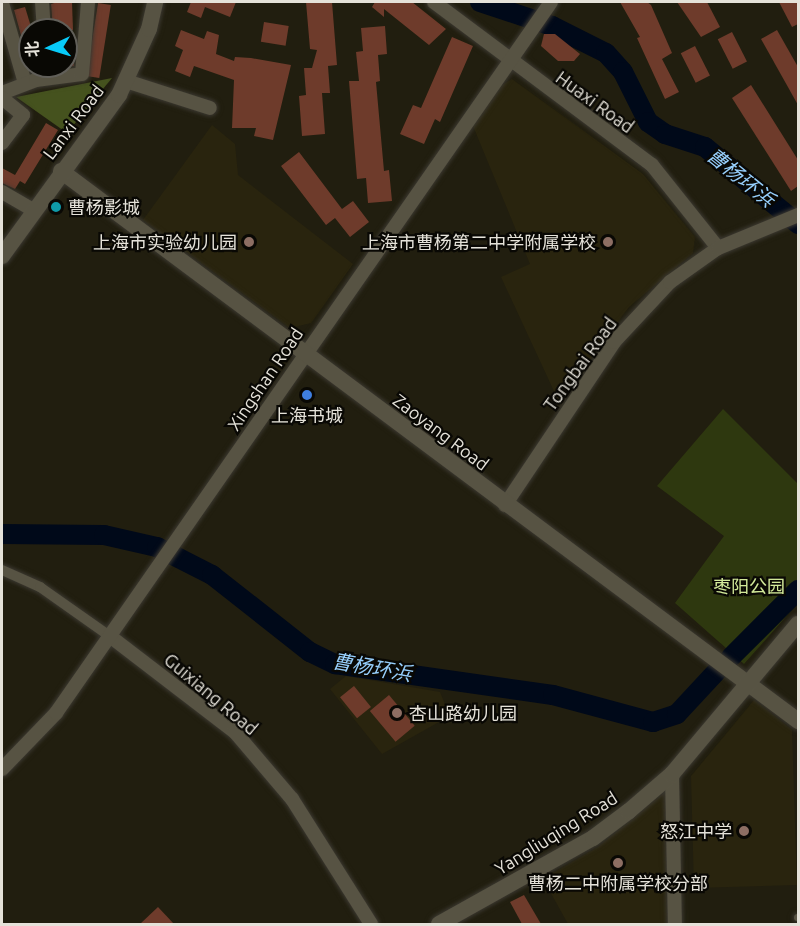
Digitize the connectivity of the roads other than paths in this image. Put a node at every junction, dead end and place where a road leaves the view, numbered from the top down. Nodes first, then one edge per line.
1 (42, 2) edge
2 (88, 2) edge
3 (155, 2) edge
4 (434, 2) edge
5 (2, 3) edge
6 (548, 6) edge
7 (44, 18) edge
8 (509, 61) junction
9 (78, 74) edge
10 (35, 78) edge
11 (126, 81) junction
12 (25, 83) junction
13 (2, 93) edge
14 (2, 98) edge
15 (210, 108) dead end
16 (2, 143) edge
17 (61, 171) junction
18 (2, 192) edge
19 (33, 210) junction
20 (798, 215) edge
21 (718, 248) junction
22 (2, 256) edge
23 (304, 353) junction
24 (505, 505) junction
25 (2, 570) edge
26 (798, 624) edge
27 (111, 637) junction
28 (749, 682) junction
29 (798, 721) edge
30 (2, 770) edge
31 (672, 774) junction
32 (371, 924) edge
33 (439, 924) edge
34 (675, 924) edge

1 - 7 street
2 - 9 street
3 - 11 street, Lanxi Road
4 - 8 street, Huaxi Road
5 - 12 street
6 - 8 street, Xingshan Road
8 - 21 street, Huaxi Road
8 - 23 street, Xingshan Road
10 - 12 street
11 - 15 street
11 - 17 street, Lanxi Road
12 - 13 street
14 - 16 street
17 - 19 street, Lanxi Road
17 - 23 street, Zaoyang Road
18 - 19 street
19 - 22 street, Lanxi Road
20 - 21 street, Tongbai Road
21 - 24 street, Tongbai Road
23 - 24 street, Zaoyang Road
23 - 27 street, Xingshan Road
24 - 28 street, Zaoyang Road
25 - 27 street, Guixiang Road
26 - 28 street, Yangliuqing Road
27 - 30 street, Xingshan Road
27 - 32 street, Guixiang Road
28 - 29 street, Zaoyang Road
28 - 31 street, Yangliuqing Road
31 - 33 street, Yangliuqing Road
31 - 34 street

